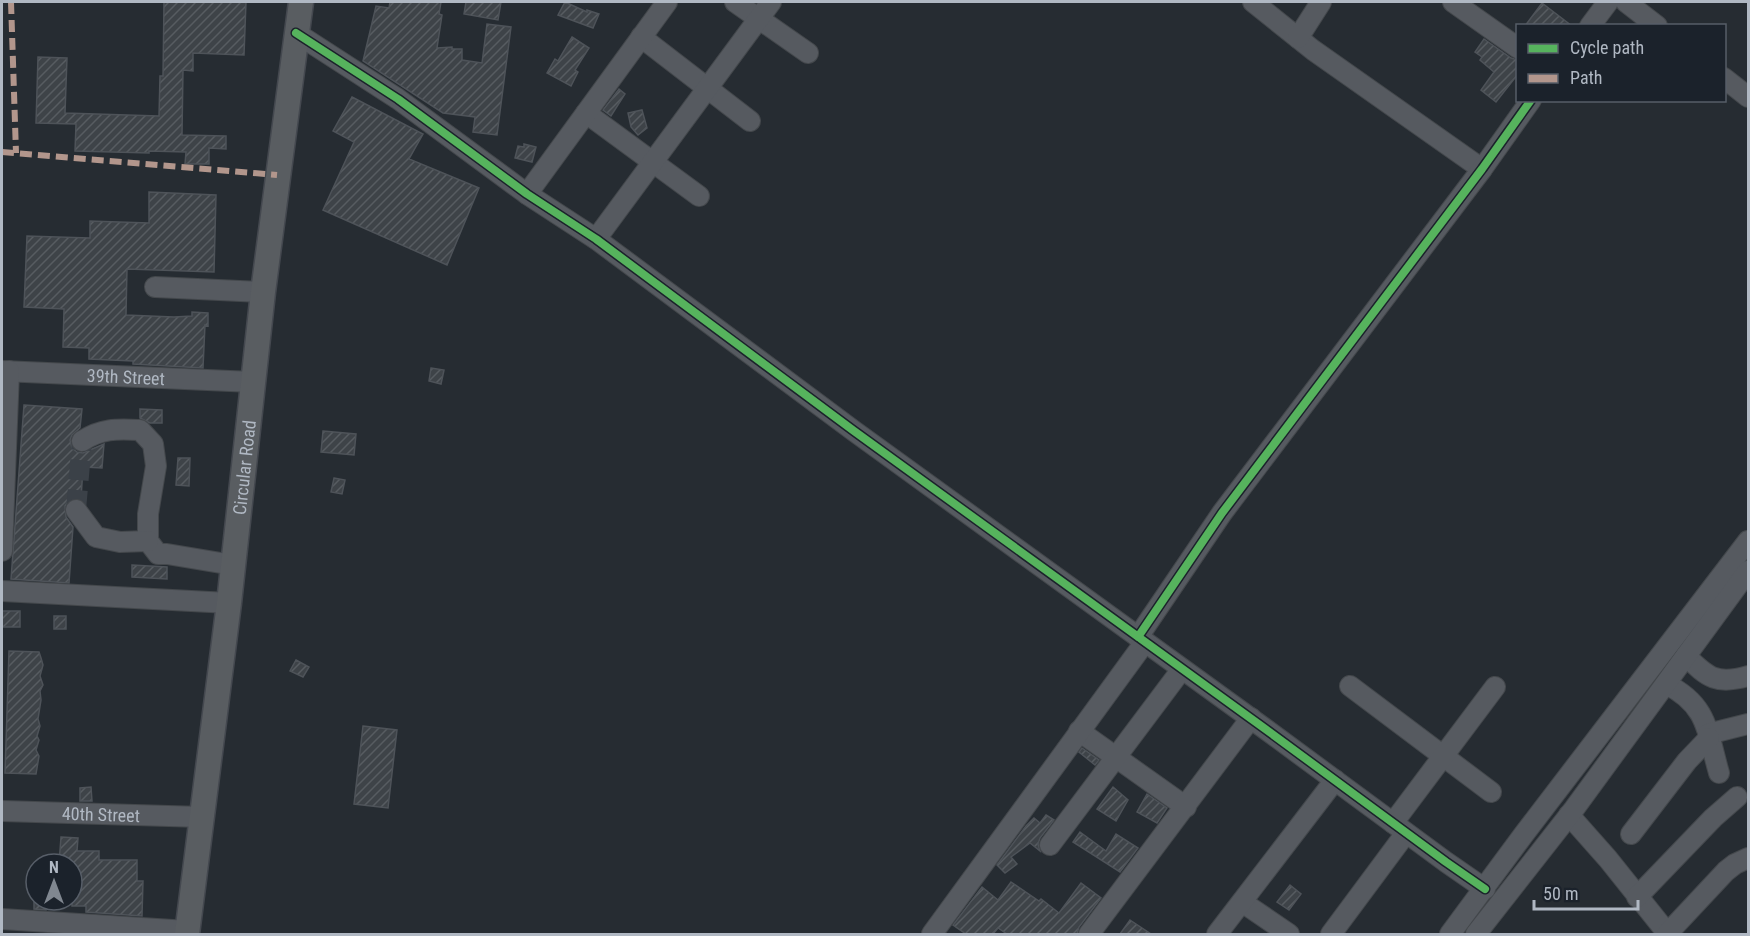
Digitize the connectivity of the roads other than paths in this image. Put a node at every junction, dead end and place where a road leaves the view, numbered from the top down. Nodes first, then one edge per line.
1 (301, 2) edge
2 (667, 2) edge
3 (735, 2) edge
4 (771, 2) edge
5 (1253, 2) edge
6 (1321, 2) edge
7 (1454, 2) edge
8 (1608, 2) edge
9 (1626, 2) edge
10 (758, 19) junction
11 (1592, 24) edge
12 (1654, 24) edge
13 (296, 33) junction
14 (641, 37) junction
15 (1298, 38) junction
16 (1516, 47) edge
17 (808, 53) dead end
18 (1726, 79) edge
19 (707, 89) junction
20 (1749, 97) edge
21 (1531, 102) edge
22 (586, 113) junction
23 (750, 121) dead end
24 (653, 162) junction
25 (1482, 169) junction
26 (527, 194) junction
27 (699, 196) dead end
28 (596, 239) junction
29 (155, 287) dead end
30 (263, 292) junction
31 (5, 371) edge
32 (253, 382) junction
33 (82, 441) dead end
34 (76, 510) tunnel mouth
35 (148, 541) junction
36 (1749, 541) edge
37 (2, 551) edge
38 (233, 565) junction
39 (1749, 571) edge
40 (2, 591) edge
41 (229, 603) junction
42 (1142, 639) junction
43 (1686, 656) junction
44 (1182, 669) junction
45 (1749, 676) edge
46 (1666, 684) junction
47 (1350, 686) dead end
48 (1495, 687) dead end
49 (1251, 718) junction
50 (1749, 724) edge
51 (1079, 731) junction
52 (1708, 736) junction
53 (1443, 756) junction
54 (1116, 758) junction
55 (1719, 773) dead end
56 (1335, 780) junction
57 (1491, 792) dead end
58 (1737, 797) dead end
59 (1565, 804) junction
60 (1186, 807) junction
61 (2, 811) edge
62 (202, 817) junction
63 (1400, 828) junction
64 (1631, 834) dead end
65 (1534, 842) junction
66 (1050, 845) dead end
67 (1749, 858) edge
68 (1485, 889) junction
69 (1637, 897) junction
70 (1242, 902) junction
71 (2, 919) edge
72 (187, 933) edge
73 (932, 934) edge
74 (1089, 934) edge
75 (1217, 934) edge
76 (1289, 934) edge
77 (1331, 934) edge
78 (1450, 934) edge
79 (1476, 934) edge
80 (1667, 934) edge

1 - 13 main road, Circular Road
2 - 14 street
3 - 10 street
4 - 10 street
5 - 15 street
6 - 15 street
7 - 16 street
8 - 11 street
9 - 12 street
10 - 17 street
10 - 19 street
13 - 26 street
13 - 30 main road, Circular Road
14 - 19 street
14 - 22 street
15 - 25 street
18 - 20 street
19 - 23 street
19 - 24 street
21 - 25 street
22 - 24 street
22 - 26 street
24 - 27 street
24 - 28 street
25 - 42 street
26 - 28 street
28 - 42 street
29 - 30 street
30 - 32 main road, Circular Road
31 - 32 street, 39th Street
31 - 37 street
32 - 38 main road, Circular Road
33 - 35 street
34 - 35 street
35 - 38 street
36 - 59 street
38 - 41 main road, Circular Road
39 - 43 street
40 - 41 street
41 - 62 main road, Circular Road
42 - 44 street
42 - 51 street
43 - 45 street
43 - 46 street
44 - 49 street
44 - 54 street
46 - 52 street
46 - 59 street
47 - 53 street
48 - 53 street
49 - 56 street
49 - 60 street
50 - 52 street
51 - 54 street
51 - 73 street
52 - 55 street
52 - 64 street
53 - 57 street
53 - 63 street
54 - 60 street
54 - 66 street
56 - 63 street
56 - 70 street
58 - 69 street
59 - 65 street
59 - 69 street
60 - 74 street
61 - 62 street, 40th Street
62 - 72 main road, Circular Road
63 - 68 street
63 - 77 street
65 - 68 street
65 - 79 street
67 - 80 street
68 - 78 street
69 - 80 street
70 - 75 street
70 - 76 street
71 - 72 street

